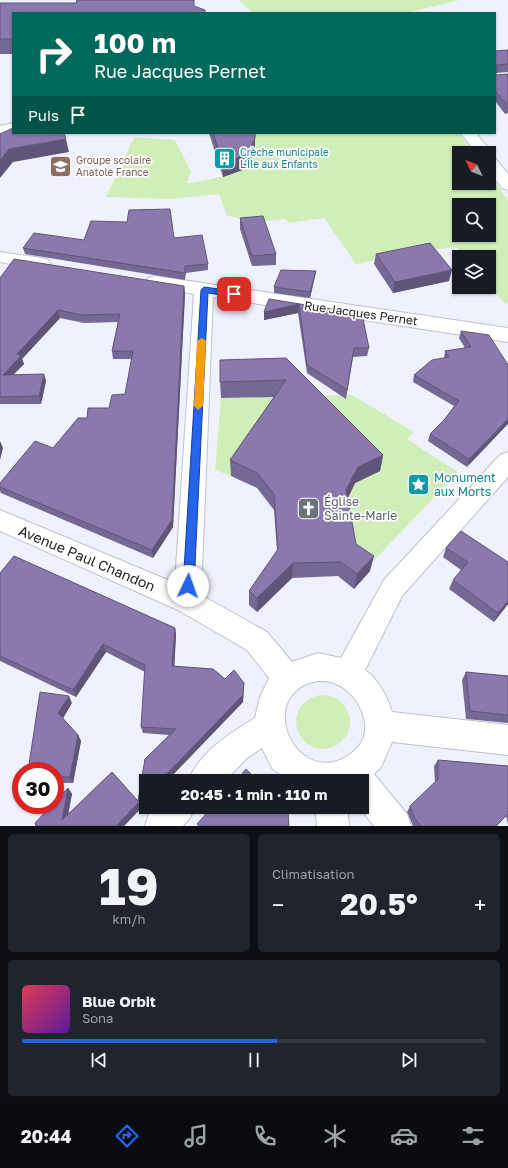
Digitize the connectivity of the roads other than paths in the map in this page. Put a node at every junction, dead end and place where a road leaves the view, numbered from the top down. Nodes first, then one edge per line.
1 (12, 127) edge
2 (0, 130) edge
3 (469, 134) edge
4 (478, 146) edge
5 (496, 169) edge
6 (508, 185) edge
7 (0, 257) edge
8 (63, 267) edge
9 (142, 280) edge
10 (204, 290) junction
11 (508, 335) edge
12 (508, 460) edge
13 (4, 528) edge
14 (188, 601) junction
15 (348, 674) junction
16 (288, 679) junction
17 (270, 726) junction
18 (380, 726) junction
19 (508, 740) edge
20 (210, 774) edge
21 (307, 774) edge
22 (354, 774) edge
23 (369, 805) edge
24 (172, 814) edge
25 (336, 814) edge
26 (161, 826) edge
27 (333, 826) edge
28 (395, 826) edge

1 - 2 street
3 - 4 street
5 - 6 street
7 - 8 street
9 - 10 street, Rue Jacques Pernet
10 - 11 street, Rue Jacques Pernet
10 - 14 street
12 - 15 street
13 - 14 street, Avenue Paul Chandon
14 - 16 street, Avenue Paul Chandon
15 - 16 street
15 - 18 street
16 - 17 street
17 - 20 street
17 - 21 street
18 - 19 street
18 - 22 street
23 - 28 street
24 - 26 street
25 - 27 street

